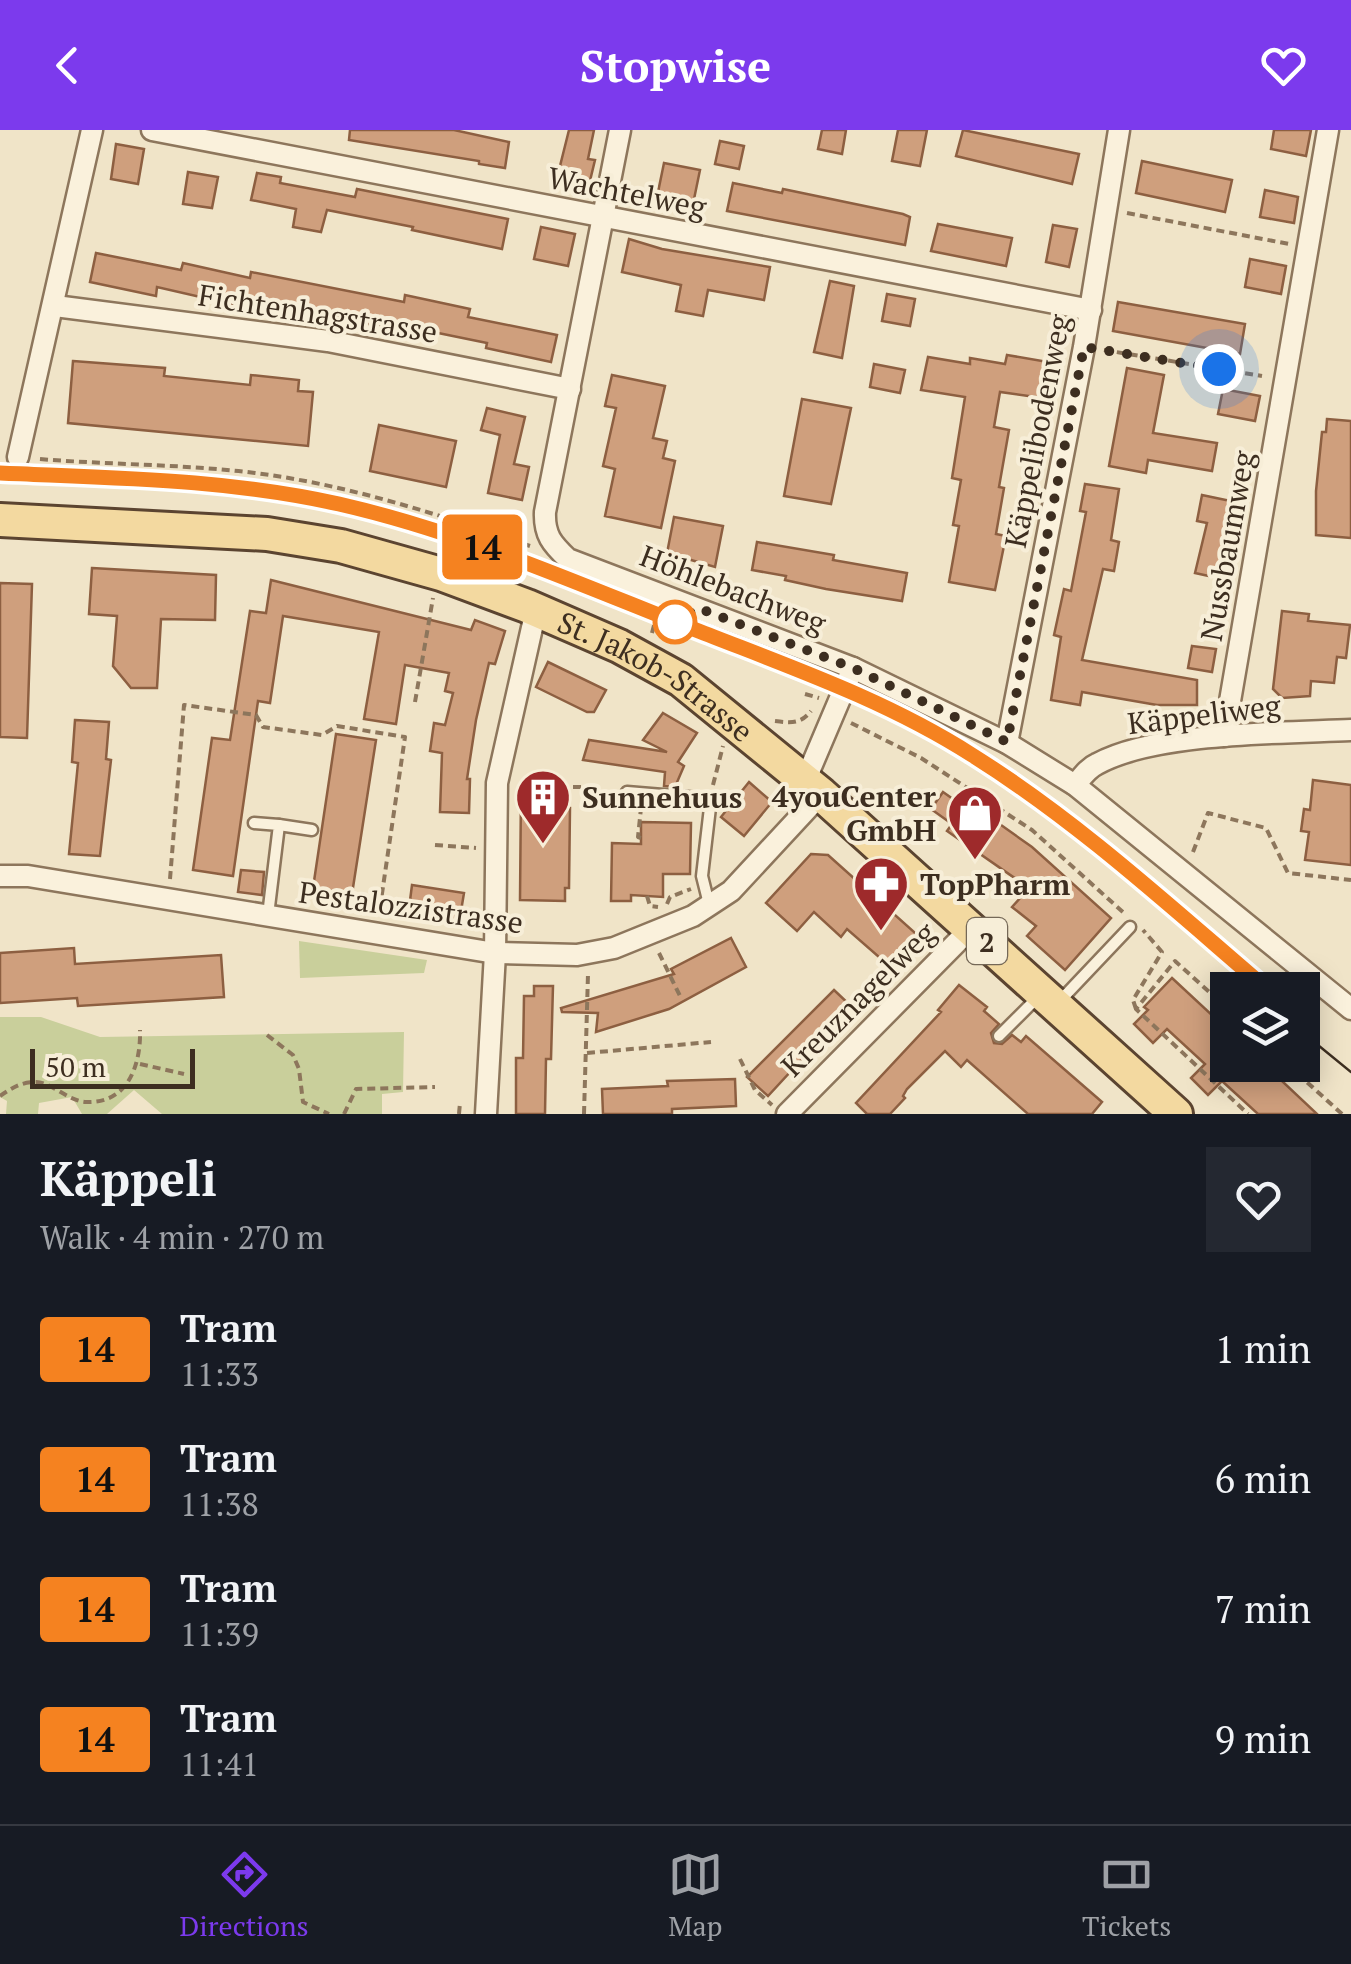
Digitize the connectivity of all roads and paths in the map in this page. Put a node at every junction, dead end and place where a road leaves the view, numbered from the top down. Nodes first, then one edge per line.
1 (92, 130) edge
2 (152, 130) edge
3 (620, 130) edge
4 (1119, 130) edge
5 (1328, 130) edge
6 (1107, 210) junction
7 (601, 218) junction
8 (1308, 248) junction
9 (54, 306) junction
10 (1091, 310) junction
11 (1084, 347) junction
12 (1287, 380) junction
13 (570, 389) junction
14 (18, 457) joint
15 (0, 520) edge
16 (568, 559) junction
17 (437, 573) junction
18 (536, 610) junction
19 (830, 658) junction
20 (853, 668) junction
21 (805, 694) dead end
22 (415, 702) dead end
23 (827, 706) junction
24 (1351, 730) edge
25 (1224, 736) junction
26 (756, 740) junction
27 (1007, 742) junction
28 (1075, 785) junction
29 (573, 787) dead end
30 (813, 788) junction
31 (628, 792) joint
32 (644, 794) junction
33 (711, 800) junction
34 (254, 823) dead end
35 (279, 826) junction
36 (312, 830) dead end
37 (641, 838) dead end
38 (435, 845) dead end
39 (496, 849) junction
40 (1185, 874) junction
41 (0, 876) edge
42 (1351, 880) edge
43 (687, 890) dead end
44 (647, 896) dead end
45 (168, 900) junction
46 (709, 905) junction
47 (268, 916) junction
48 (972, 927) junction
49 (1130, 927) dead end
50 (376, 934) junction
51 (651, 935) junction
52 (589, 953) junction
53 (495, 954) junction
54 (1210, 993) edge
55 (682, 998) dead end
56 (1050, 998) junction
57 (1351, 1008) edge
58 (1136, 1009) junction
59 (140, 1030) dead end
60 (267, 1035) dead end
61 (999, 1036) dead end
62 (711, 1042) dead end
63 (586, 1054) junction
64 (740, 1059) dead end
65 (138, 1064) junction
66 (184, 1074) dead end
67 (1307, 1082) edge
68 (435, 1087) dead end
69 (0, 1096) edge
70 (460, 1103) dead end
71 (1166, 1111) edge
72 (329, 1114) edge
73 (344, 1114) edge
74 (459, 1114) edge
75 (486, 1114) edge
76 (584, 1114) edge
77 (785, 1114) edge
78 (1248, 1114) edge
79 (1342, 1114) edge

1 - 9 street
2 - 7 street, Wachtelweg
3 - 7 street
4 - 6 street, Käppelibodenweg
5 - 8 street, Nussbaumweg
6 - 8 path
6 - 10 street, Käppelibodenweg
7 - 10 street, Wachtelweg
7 - 13 street
8 - 12 street, Nussbaumweg
9 - 13 street, Fichtenhagstrasse
9 - 14 street
10 - 11 street, Käppelibodenweg
11 - 12 path
11 - 27 street, Käppelibodenweg
12 - 25 street, Nussbaumweg
13 - 16 street
14 - 16 path
15 - 17 main road, St. Jakob-Strasse / 2
16 - 19 street, Höhlebachweg
17 - 18 main road, St. Jakob-Strasse / 2
17 - 22 path
18 - 26 main road, St. Jakob-Strasse / 2
18 - 39 street
19 - 20 street, Höhlebachweg
19 - 23 path
20 - 23 street
20 - 27 street, Höhlebachweg
21 - 23 path
23 - 26 path
23 - 30 street
23 - 58 path
24 - 25 street, Käppeliweg
25 - 28 street, Käppeliweg
26 - 30 main road, St. Jakob-Strasse / 2
26 - 33 path
27 - 28 street, Höhlebachweg
28 - 40 street, Höhlebachweg
29 - 31 path
30 - 46 street, Pestalozzistrasse
30 - 48 main road, St. Jakob-Strasse / 2
31 - 32 lane
32 - 33 lane
32 - 37 path
33 - 46 lane
34 - 35 lane
35 - 36 lane
35 - 47 lane
38 - 39 path
39 - 53 street
40 - 42 path
40 - 57 street, Höhlebachweg
41 - 45 street, Pestalozzistrasse
43 - 44 path
45 - 47 street, Pestalozzistrasse
45 - 50 path
46 - 51 street, Pestalozzistrasse
47 - 50 street, Pestalozzistrasse
48 - 56 main road, St. Jakob-Strasse / 2
48 - 77 street, Kreuznagelweg
49 - 56 lane
50 - 53 street, Pestalozzistrasse
51 - 52 street, Pestalozzistrasse
51 - 55 path
52 - 53 street, Pestalozzistrasse
52 - 63 path
53 - 75 street
54 - 58 path
56 - 61 lane
56 - 71 main road, St. Jakob-Strasse / 2
58 - 78 path
59 - 65 path
60 - 72 path
62 - 63 path
63 - 76 path
64 - 77 path
65 - 66 path
65 - 69 path
67 - 79 path
68 - 73 path
70 - 74 path

